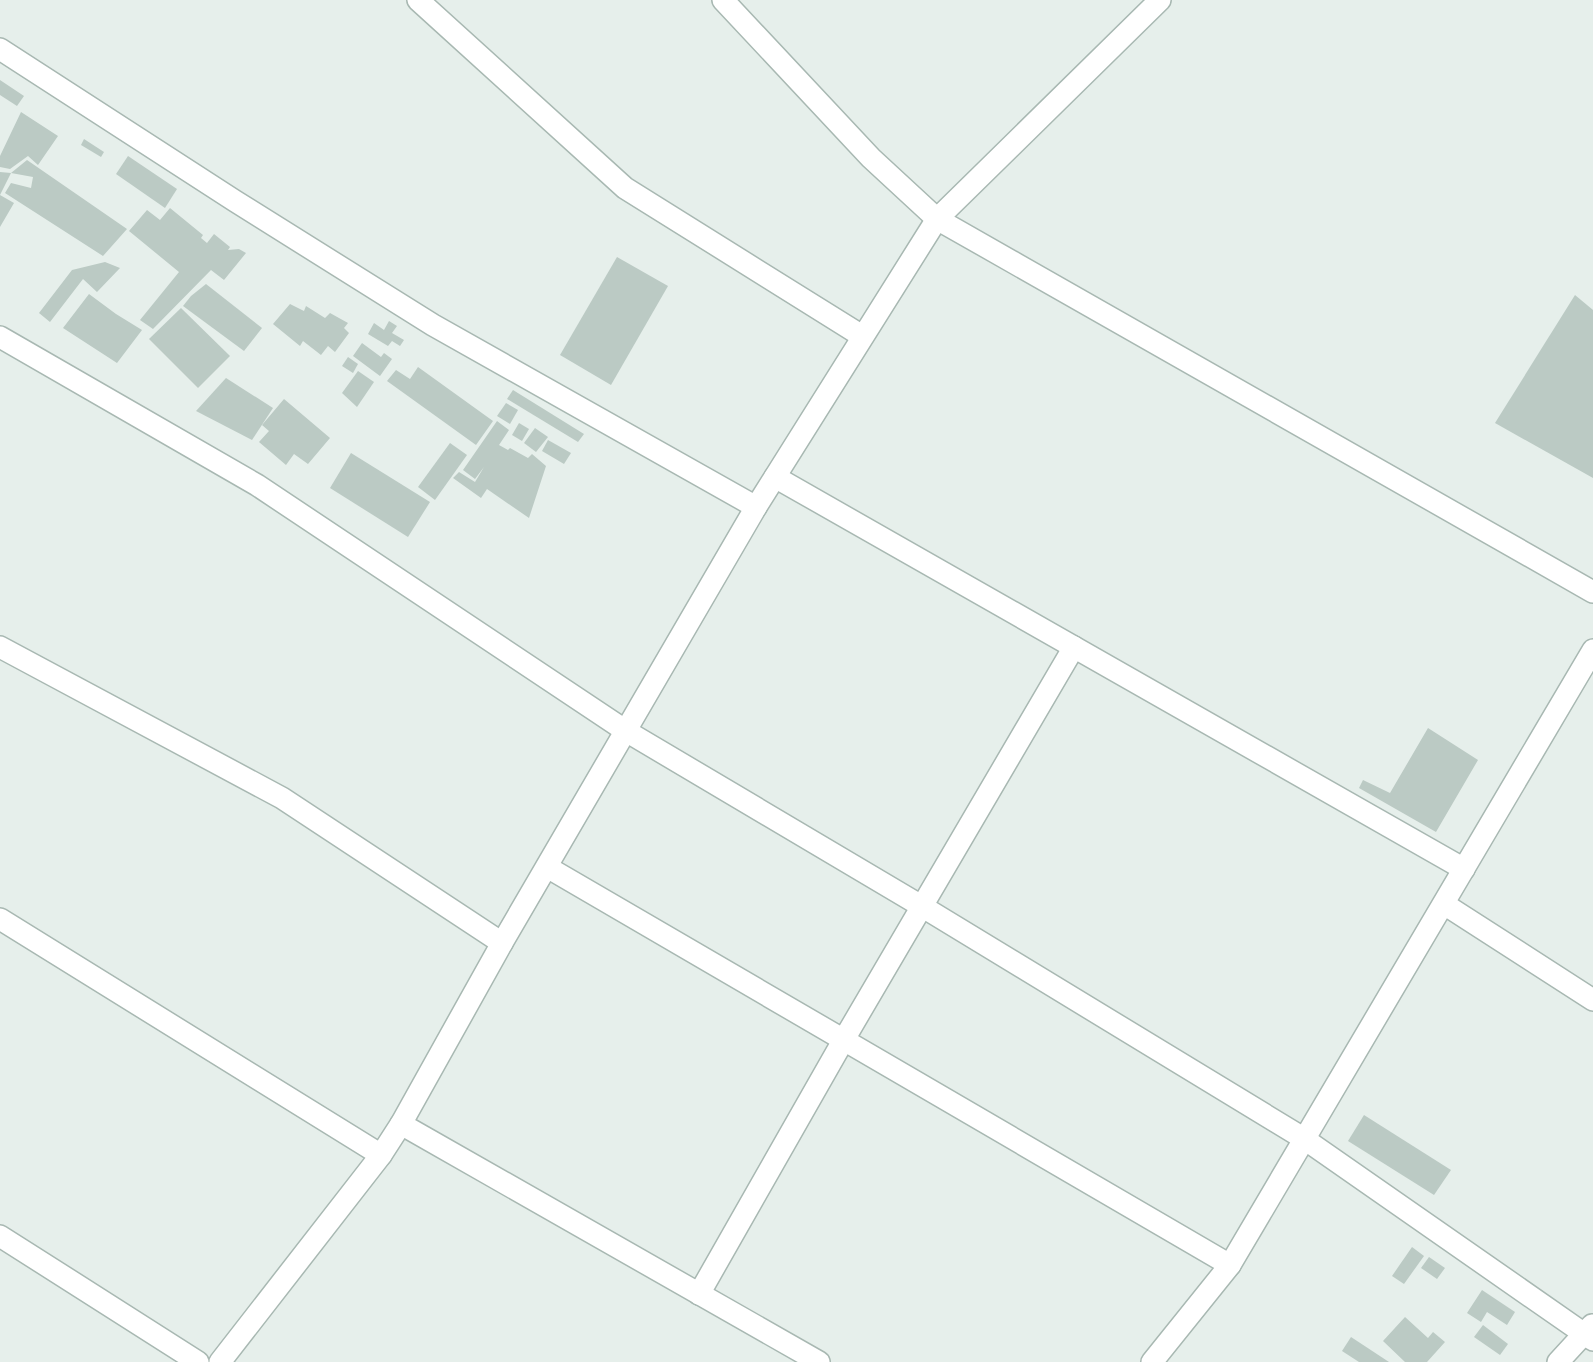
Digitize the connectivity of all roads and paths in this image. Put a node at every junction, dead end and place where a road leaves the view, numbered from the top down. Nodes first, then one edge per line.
1 (418, 0) edge
2 (723, 0) edge
3 (1160, 0) edge
4 (0, 48) edge
5 (937, 219) junction
6 (862, 336) junction
7 (0, 337) edge
8 (775, 477) junction
9 (756, 507) junction
10 (1593, 592) edge
11 (0, 647) edge
12 (1074, 647) junction
13 (1593, 650) edge
14 (626, 731) junction
15 (547, 867) junction
16 (1464, 869) junction
17 (1444, 904) junction
18 (923, 907) junction
19 (0, 919) edge
20 (502, 943) junction
21 (1593, 1000) edge
22 (843, 1041) junction
23 (401, 1124) junction
24 (1303, 1138) junction
25 (381, 1155) junction
26 (0, 1236) edge
27 (1230, 1265) junction
28 (699, 1294) junction
29 (1590, 1332) edge
30 (198, 1362) edge
31 (220, 1362) edge
32 (819, 1362) edge
33 (1152, 1362) edge
34 (1558, 1362) edge

1 - 6 street
2 - 5 street
3 - 5 street
4 - 9 street
5 - 6 street
5 - 10 street
6 - 8 street
7 - 14 street
8 - 9 street
8 - 12 street
9 - 14 street
11 - 20 street
12 - 16 street
12 - 18 street
13 - 16 street
14 - 15 street
14 - 18 street
15 - 20 street
15 - 22 street
16 - 17 street
17 - 21 street
17 - 24 street
18 - 22 street
18 - 24 street
19 - 25 street
20 - 23 street
22 - 27 street
22 - 28 street
23 - 25 street
23 - 28 street
24 - 27 street
24 - 29 street
25 - 31 street
26 - 30 street
27 - 33 street
28 - 32 street
29 - 34 street

